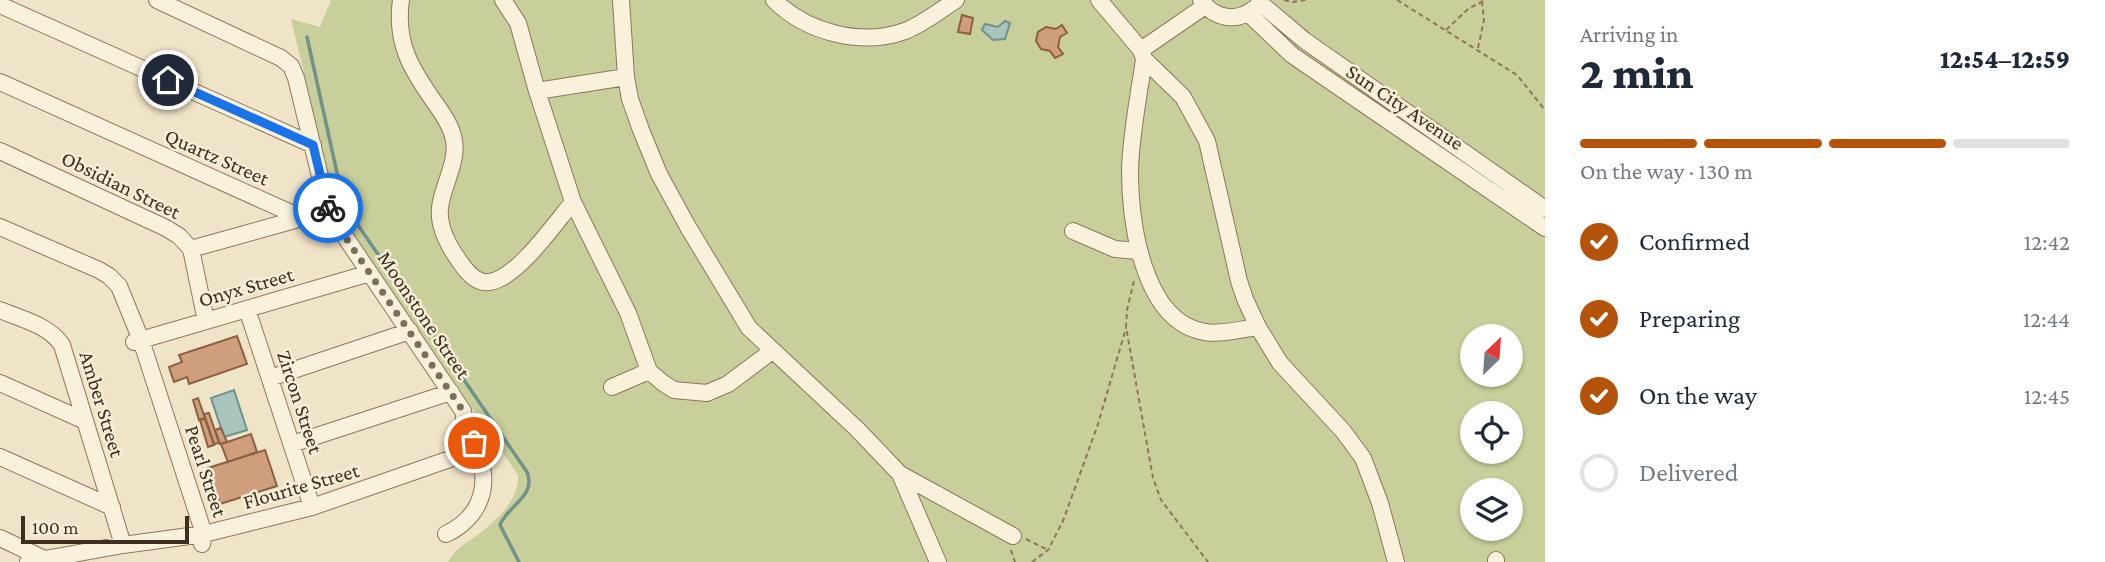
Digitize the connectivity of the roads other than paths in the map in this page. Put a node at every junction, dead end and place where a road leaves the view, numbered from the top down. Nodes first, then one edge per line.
1 (157, 0) edge
2 (401, 0) edge
3 (503, 0) edge
4 (621, 0) edge
5 (774, 0) edge
6 (956, 0) edge
7 (1099, 0) edge
8 (1203, 3) edge
9 (0, 5) edge
10 (1256, 5) edge
11 (1142, 55) junction
12 (626, 78) junction
13 (0, 82) edge
14 (537, 91) junction
15 (313, 145) junction
16 (0, 151) edge
17 (1504, 190) junction
18 (573, 202) junction
19 (1545, 209) edge
20 (329, 213) junction
21 (302, 218) junction
22 (0, 226) edge
23 (1545, 228) edge
24 (1073, 231) dead end
25 (0, 236) edge
26 (191, 249) junction
27 (1140, 256) junction
28 (370, 273) junction
29 (247, 309) junction
30 (0, 310) edge
31 (206, 321) junction
32 (1258, 327) junction
33 (410, 331) junction
34 (137, 341) junction
35 (772, 351) junction
36 (649, 371) junction
37 (270, 378) junction
38 (0, 383) edge
39 (612, 387) dead end
40 (451, 392) junction
41 (85, 422) junction
42 (464, 431) junction
43 (292, 444) junction
44 (0, 457) edge
45 (900, 474) junction
46 (111, 507) junction
47 (312, 508) junction
48 (446, 534) dead end
49 (200, 535) junction
50 (1013, 536) road end
51 (0, 538) edge
52 (123, 545) junction
53 (35, 560) edge
54 (938, 562) edge
55 (1396, 562) edge

1 - 15 street, Moonstone Street
2 - 18 street
3 - 14 street
4 - 12 street
5 - 6 street
7 - 11 street
8 - 10 street
8 - 11 street
9 - 15 street
10 - 17 street, Sun City Avenue
11 - 27 street
11 - 32 street
12 - 14 street
12 - 35 street
13 - 21 street, Quartz Street
14 - 18 street
15 - 20 street, Moonstone Street
16 - 26 street, Obsidian Street
17 - 19 street, Sun City Avenue
17 - 23 street, Sun City Avenue
18 - 36 street
20 - 21 street
20 - 28 street, Moonstone Street
21 - 26 street
22 - 34 street, Pearl Street
24 - 27 street
25 - 34 street, Pearl Street
26 - 31 street, Obsidian Street
27 - 32 street
28 - 29 street, Onyx Street
28 - 33 street, Moonstone Street
29 - 31 street, Onyx Street
29 - 37 street, Zircon Street
30 - 41 street, Amber Street
31 - 34 street, Onyx Street
32 - 55 street
33 - 37 street
33 - 40 street, Moonstone Street
34 - 49 street, Pearl Street
35 - 36 street
35 - 45 street
36 - 39 street
37 - 43 street, Zircon Street
38 - 41 street
40 - 42 street, Moonstone Street
40 - 43 street
41 - 46 street, Amber Street
42 - 47 street, Flourite Street
42 - 48 street, Moonstone Street
43 - 47 street, Zircon Street
44 - 46 street
45 - 50 street
45 - 54 street
46 - 52 street, Amber Street
47 - 49 street, Flourite Street
49 - 52 street, Flourite Street
51 - 53 street
52 - 53 street, Flourite Street

